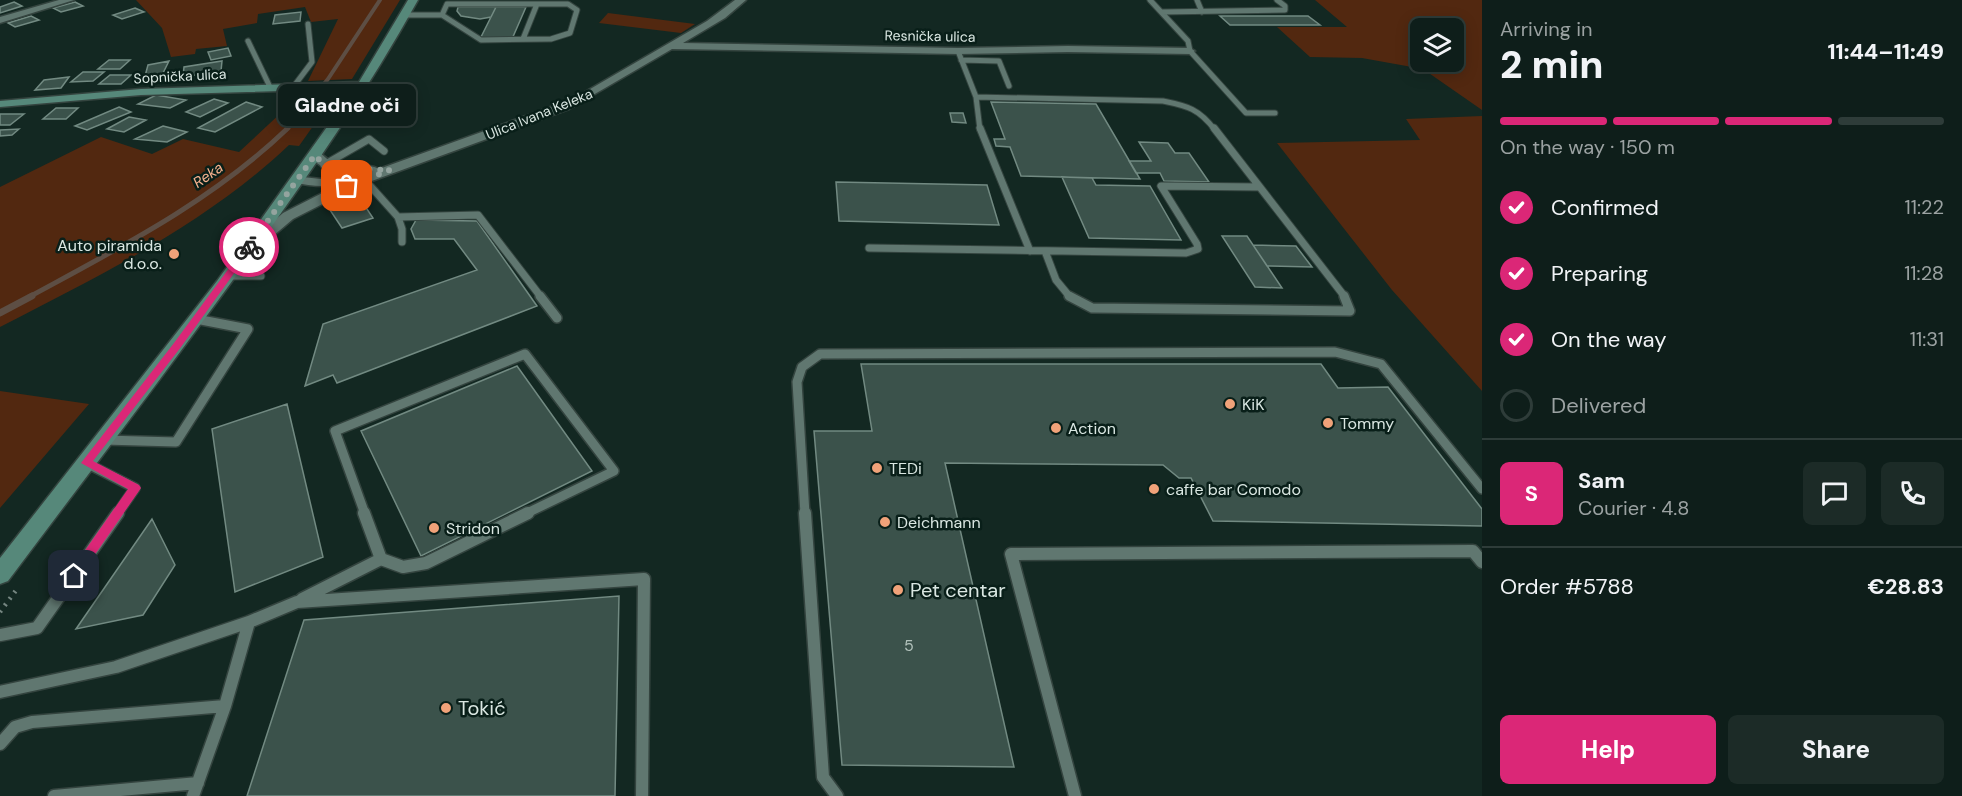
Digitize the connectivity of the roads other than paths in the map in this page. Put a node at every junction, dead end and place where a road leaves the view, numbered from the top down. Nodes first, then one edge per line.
1 (69, 0) edge
2 (413, 0) edge
3 (741, 0) edge
4 (1150, 0) edge
5 (1197, 0) edge
6 (1277, 0) edge
7 (537, 4) junction
8 (1162, 12) junction
9 (1202, 12) junction
10 (405, 15) junction
11 (442, 15) junction
12 (0, 20) edge
13 (308, 24) dead end
14 (524, 39) junction
15 (248, 41) dead end
16 (670, 46) junction
17 (1190, 51) junction
18 (960, 56) junction
19 (300, 85) junction
20 (362, 85) junction
21 (1009, 86) dead end
22 (270, 87) junction
23 (976, 98) junction
24 (0, 104) edge
25 (1275, 113) dead end
26 (384, 151) dead end
27 (320, 160) junction
28 (390, 170) junction
29 (298, 179) junction
30 (364, 179) junction
31 (1259, 187) junction
32 (398, 217) junction
33 (402, 242) dead end
34 (869, 248) dead end
35 (1030, 251) junction
36 (1046, 251) junction
37 (244, 253) junction
38 (228, 276) junction
39 (261, 276) dead end
40 (557, 318) dead end
41 (196, 320) junction
42 (104, 440) junction
43 (86, 463) junction
44 (1482, 489) edge
45 (381, 559) junction
46 (1482, 562) edge
47 (0, 574) edge
48 (297, 602) junction
49 (249, 622) junction
50 (0, 634) edge
51 (0, 692) edge
52 (225, 706) junction
53 (0, 744) edge
54 (198, 783) junction
55 (54, 796) edge
56 (193, 796) edge
57 (642, 796) edge
58 (837, 796) edge
59 (1075, 796) edge

1 - 12 street
2 - 10 main road
3 - 16 street, Ulica Ivana Keleka
4 - 8 lane
5 - 9 lane
6 - 9 lane
7 - 11 lane
7 - 14 lane
7 - 14 lane
8 - 9 lane
8 - 17 lane
10 - 11 lane
10 - 20 main road
11 - 14 lane
13 - 19 lane
15 - 22 lane
16 - 18 street, Resnička ulica
16 - 28 street, Ulica Ivana Keleka
17 - 18 street, Resnička ulica
17 - 25 lane
18 - 21 lane
18 - 23 lane
19 - 20 main road, Sopnička ulica
19 - 22 main road, Sopnička ulica
20 - 27 main road
22 - 24 main road, Sopnička ulica
23 - 31 lane
23 - 35 lane
26 - 27 lane
27 - 28 street, Ulica Ivana Keleka
27 - 29 main road
28 - 30 street, Ulica Ivana Keleka
29 - 30 street, Ulica Ivana Keleka
29 - 37 main road
30 - 32 lane
30 - 37 street, Ulica Ivana Keleka
31 - 36 lane
31 - 36 lane
32 - 33 lane
32 - 40 lane
34 - 35 lane
35 - 36 lane
37 - 38 main road
38 - 39 lane
38 - 41 main road
41 - 42 main road
41 - 42 lane
42 - 43 main road
43 - 47 main road
43 - 50 lane
44 - 58 lane
45 - 45 lane
45 - 48 lane
46 - 59 lane
48 - 49 lane
48 - 57 lane
49 - 51 lane
49 - 52 lane
52 - 53 lane
52 - 54 lane
54 - 55 lane
54 - 56 lane

